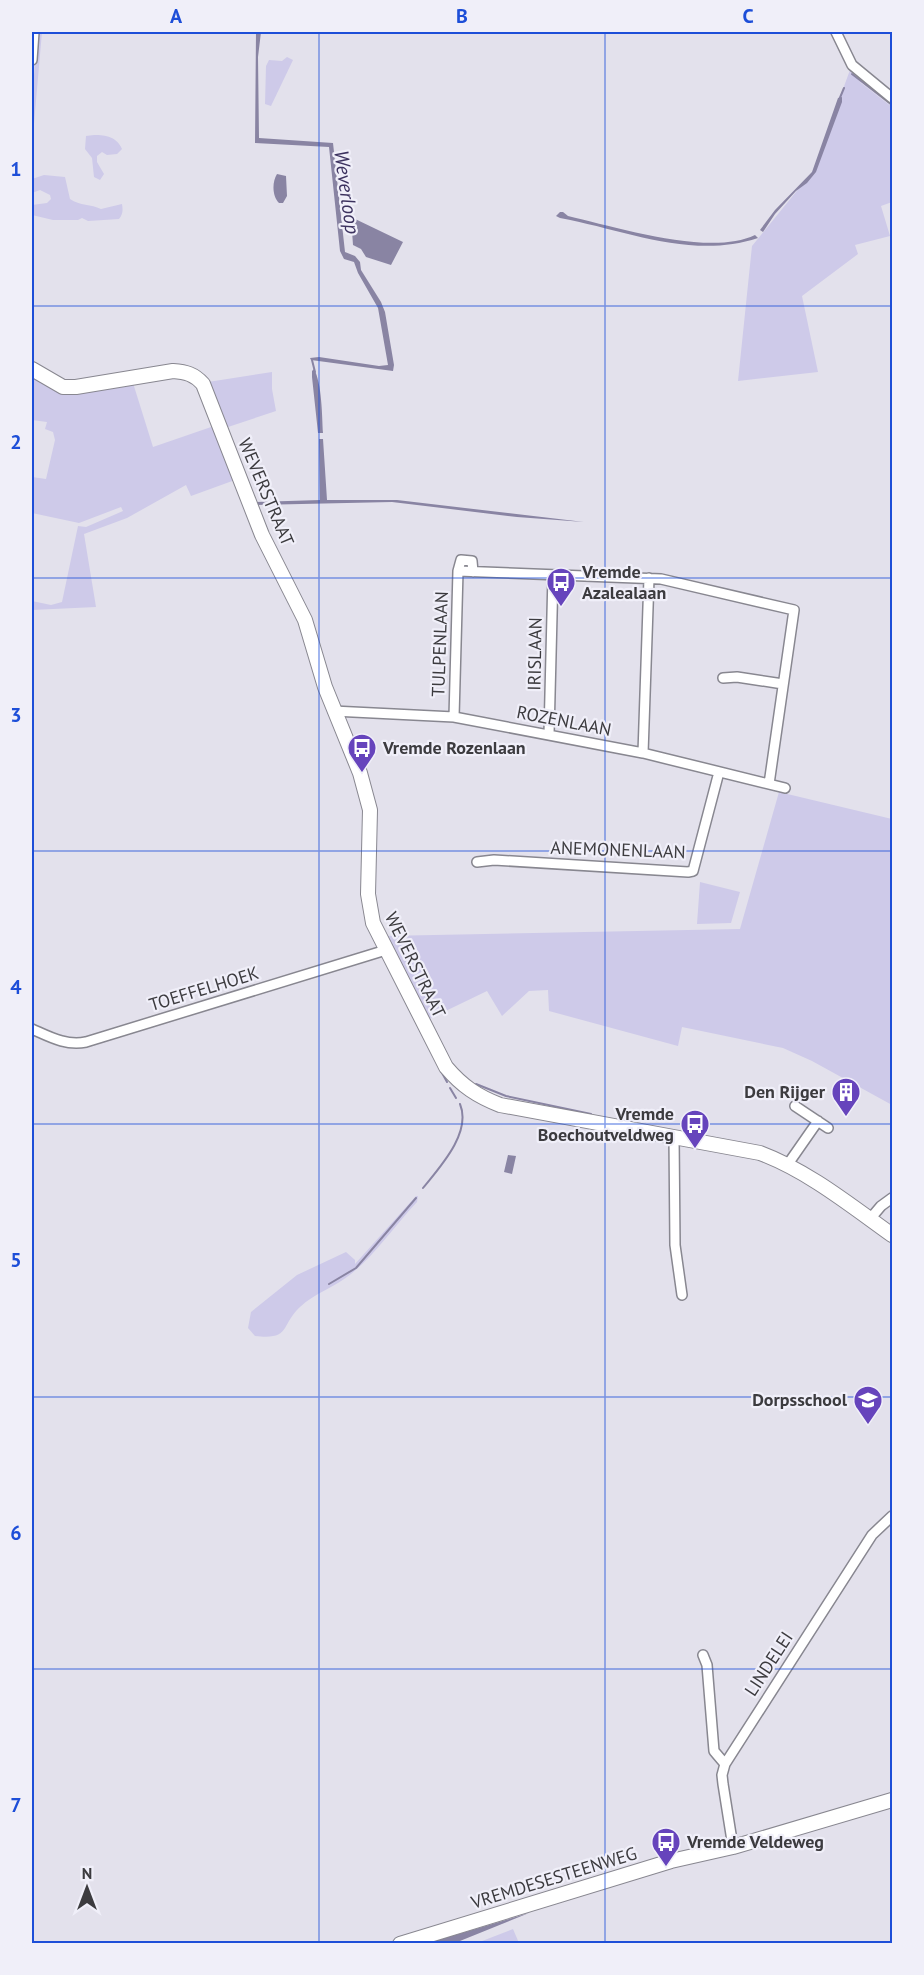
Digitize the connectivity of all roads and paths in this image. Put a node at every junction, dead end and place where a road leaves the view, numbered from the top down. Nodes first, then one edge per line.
1 (34, 32) edge
2 (836, 32) edge
3 (32, 60) edge
4 (892, 98) edge
5 (32, 369) edge
6 (553, 575) junction
7 (649, 579) junction
8 (723, 678) dead end
9 (783, 684) junction
10 (333, 711) junction
11 (454, 717) junction
12 (549, 734) junction
13 (643, 753) junction
14 (719, 772) junction
15 (769, 784) junction
16 (785, 789) dead end
17 (477, 862) dead end
18 (386, 950) junction
19 (32, 1029) edge
20 (795, 1106) dead end
21 (818, 1121) junction
22 (828, 1128) dead end
23 (674, 1136) junction
24 (788, 1164) junction
25 (892, 1198) edge
26 (870, 1219) junction
27 (892, 1234) edge
28 (682, 1295) dead end
29 (891, 1520) edge
30 (704, 1655) dead end
31 (725, 1764) junction
32 (892, 1800) edge
33 (734, 1847) junction
34 (400, 1944) edge

1 - 3 street
2 - 4 street
5 - 10 street, WEVERSTRAAT
6 - 7 street
6 - 11 street, TULPENLAAN
6 - 12 street, IRISLAAN
7 - 9 street
7 - 13 street
8 - 9 street
9 - 15 street
10 - 11 street, ROZENLAAN
10 - 18 street, WEVERSTRAAT
11 - 12 street, ROZENLAAN
12 - 13 street, ROZENLAAN
13 - 14 street, ROZENLAAN
14 - 15 street, ROZENLAAN
14 - 17 street, ANEMONENLAAN
15 - 16 street, ROZENLAAN
18 - 19 street, TOEFFELHOEK
18 - 23 street, WEVERSTRAAT
20 - 21 street
21 - 22 street
21 - 24 street
23 - 24 street, WEVERSTRAAT
23 - 28 street
24 - 26 street, WEVERSTRAAT
25 - 26 street
26 - 27 street, WEVERSTRAAT
29 - 31 street, LINDELEI
30 - 31 street
31 - 33 street
32 - 33 street, VREMDESESTEENWEG
33 - 34 street, VREMDESESTEENWEG

